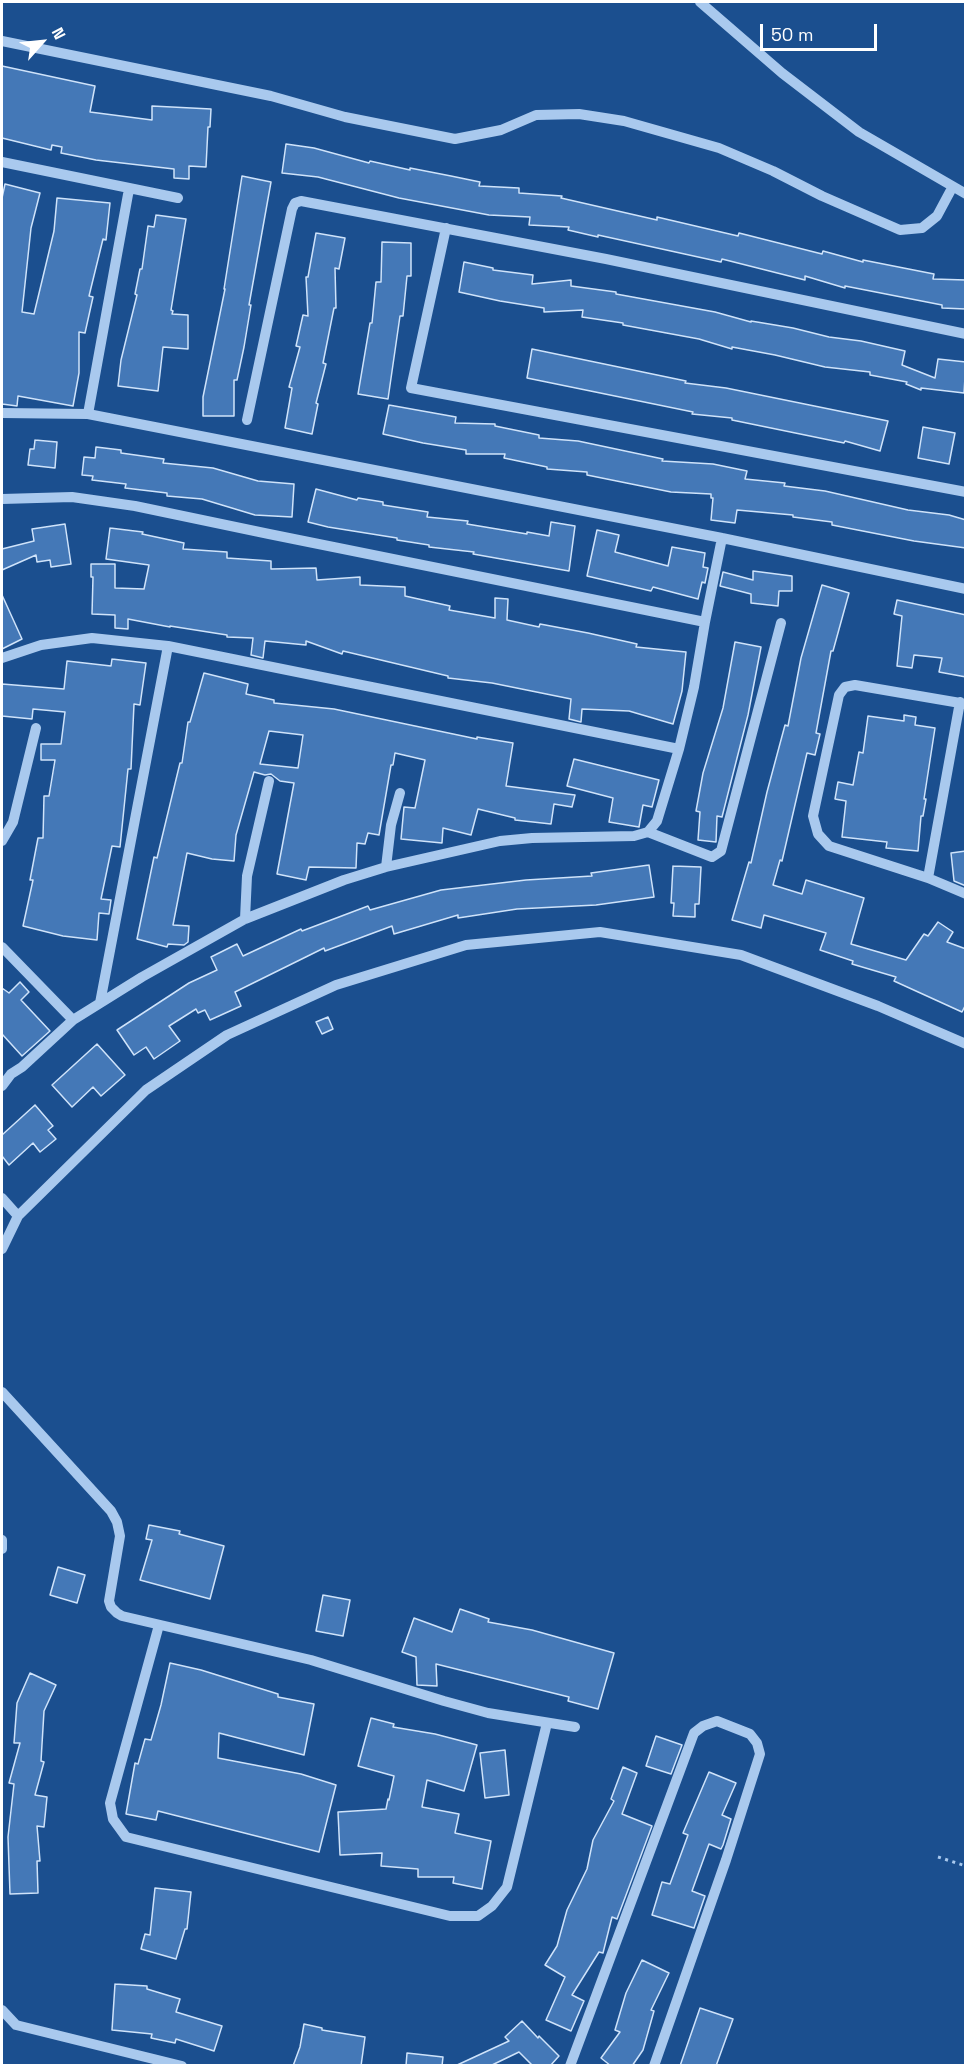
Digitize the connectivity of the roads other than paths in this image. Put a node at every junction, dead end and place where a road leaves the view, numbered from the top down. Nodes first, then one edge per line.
1 (700, 2) edge
2 (2, 41) edge
3 (2, 162) edge
4 (952, 188) junction
5 (129, 189) junction
6 (966, 194) edge
7 (178, 198) dead end
8 (446, 228) junction
9 (966, 334) edge
10 (2, 413) edge
11 (88, 414) junction
12 (247, 420) dead end
13 (966, 492) edge
14 (2, 500) edge
15 (722, 538) junction
16 (966, 589) edge
17 (705, 621) junction
18 (781, 623) dead end
19 (168, 646) junction
20 (2, 658) edge
21 (963, 703) edge
22 (36, 728) dead end
23 (679, 748) junction
24 (269, 781) dead end
25 (400, 793) dead end
26 (648, 832) junction
27 (2, 841) edge
28 (386, 867) junction
29 (928, 878) junction
30 (966, 894) edge
31 (245, 919) junction
32 (2, 947) edge
33 (100, 1004) junction
34 (73, 1020) junction
35 (966, 1044) edge
36 (6, 1072) edge
37 (2, 1086) edge
38 (2, 1198) edge
39 (18, 1216) junction
40 (2, 1249) edge
41 (2, 1392) edge
42 (159, 1625) junction
43 (548, 1723) junction
44 (575, 1727) dead end
45 (2, 2010) edge
46 (182, 2066) edge
47 (570, 2066) edge
48 (654, 2066) edge

1 - 4 street
2 - 4 street
3 - 5 street
4 - 6 street
5 - 7 street
5 - 11 street
8 - 9 street
8 - 12 street
8 - 13 street
10 - 11 street
11 - 15 street
14 - 17 street
15 - 16 street
15 - 17 street
17 - 23 street
18 - 26 street
19 - 20 street
19 - 23 street
19 - 33 street
21 - 29 street
21 - 29 street
22 - 27 street
23 - 26 street
24 - 31 street
25 - 28 street
26 - 28 street
28 - 31 street
29 - 30 street
31 - 33 street
32 - 34 street
33 - 34 street
34 - 36 street
35 - 39 street
36 - 37 street
38 - 39 street
39 - 40 street
41 - 42 street
42 - 43 street
42 - 43 street
43 - 44 street
45 - 46 street
47 - 48 street

